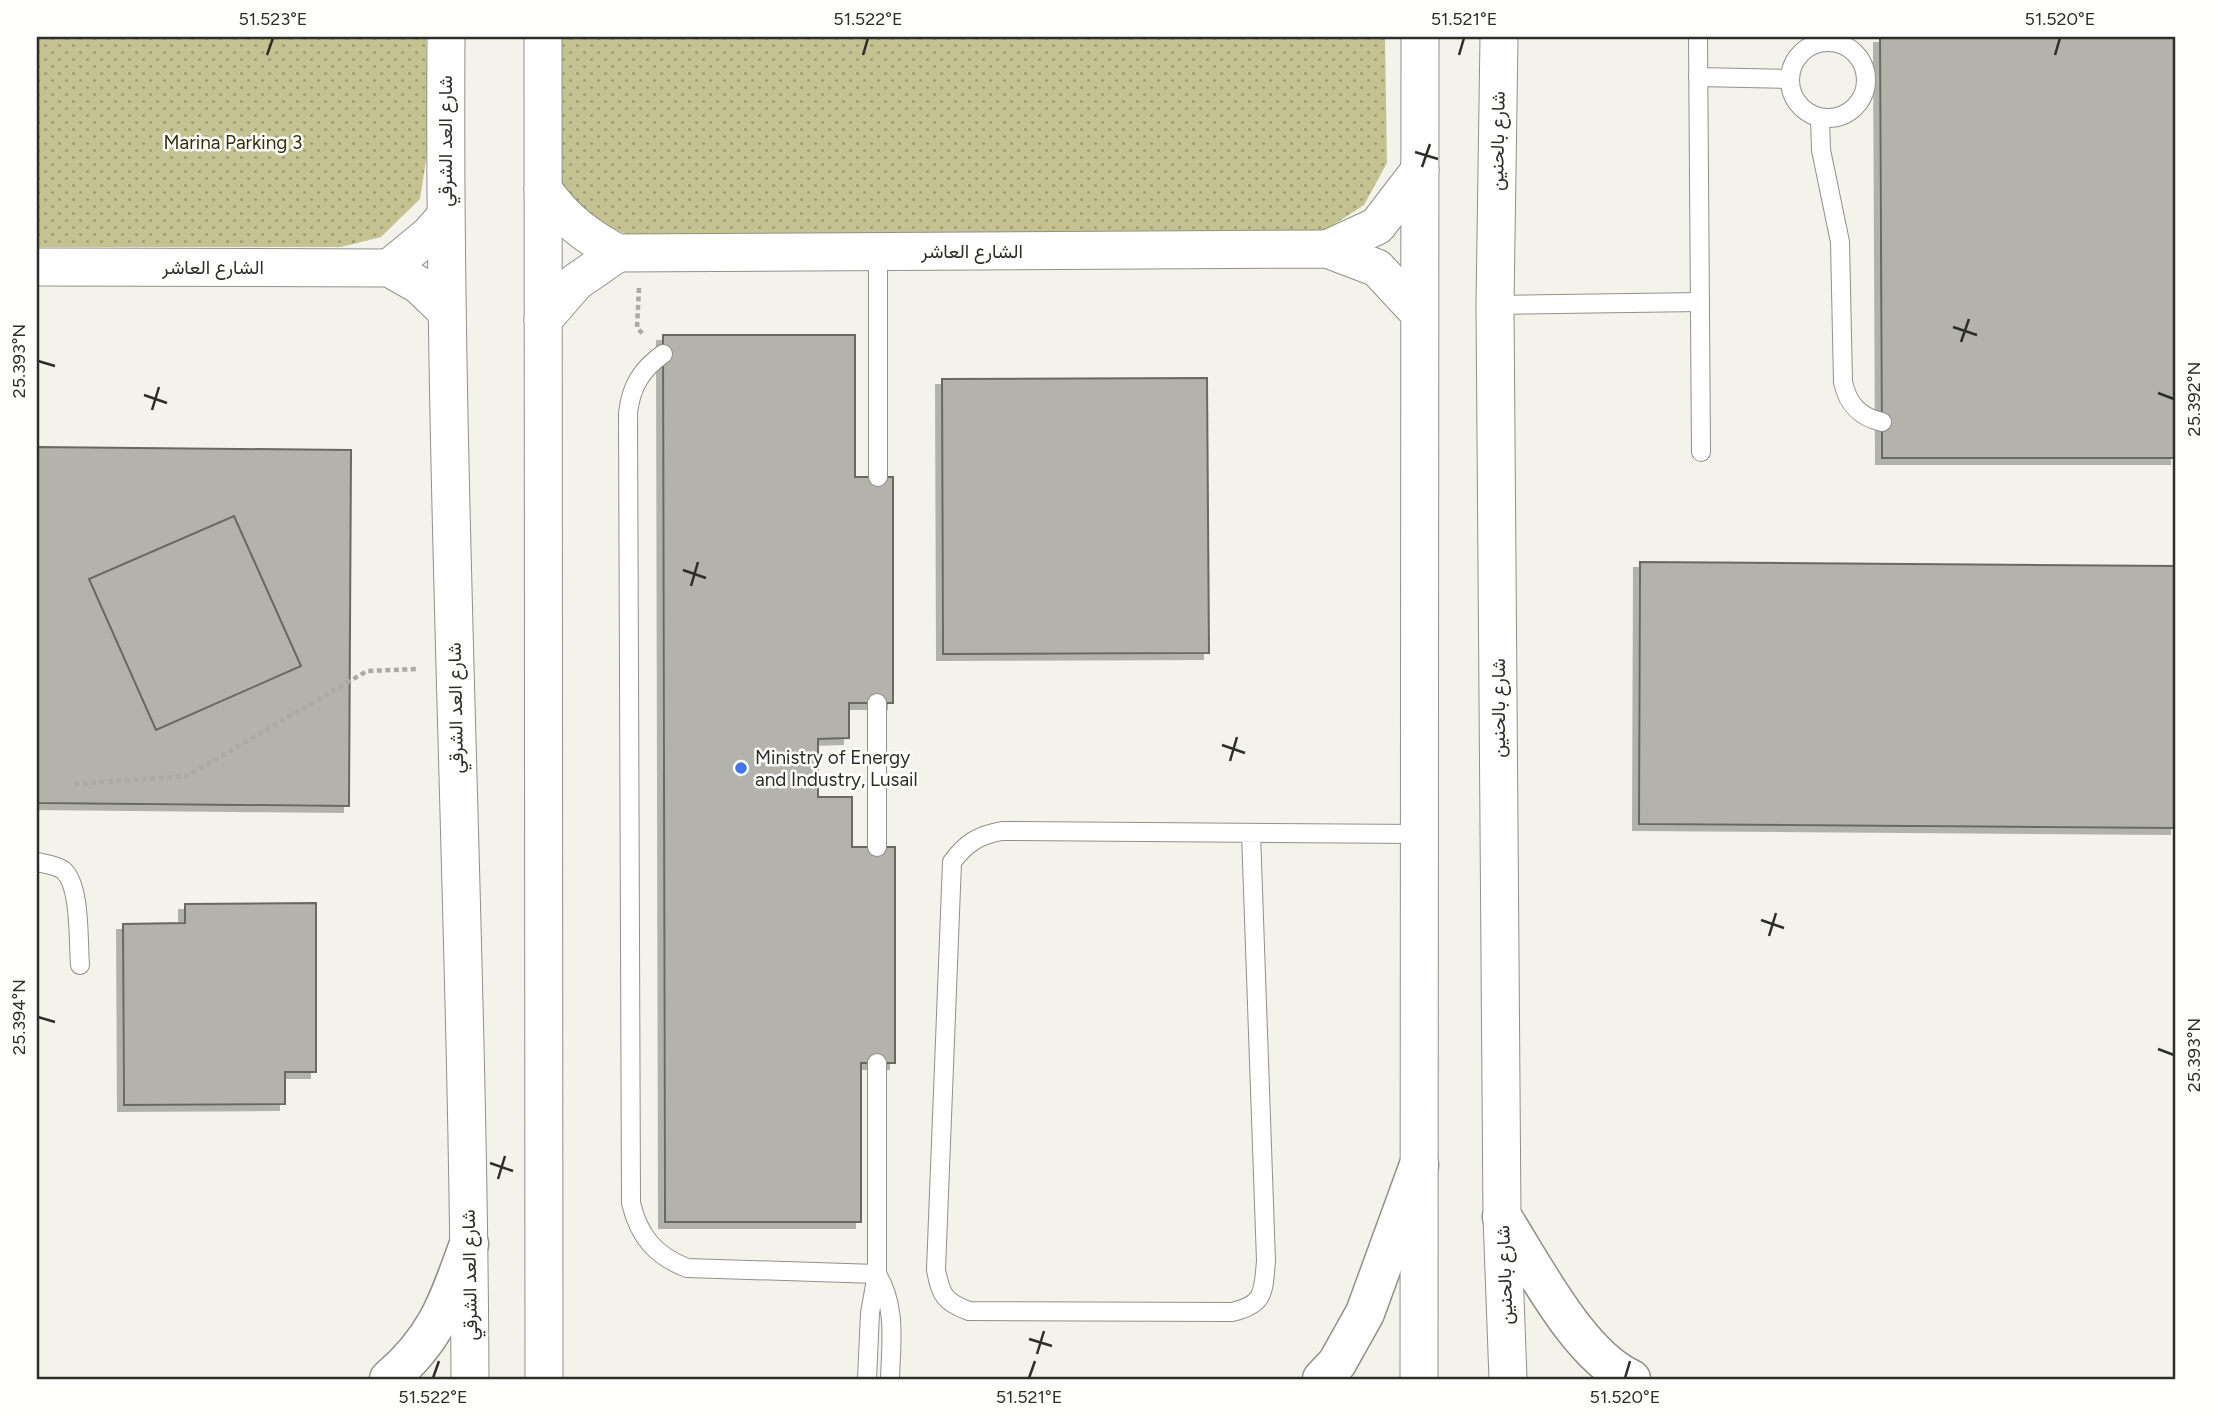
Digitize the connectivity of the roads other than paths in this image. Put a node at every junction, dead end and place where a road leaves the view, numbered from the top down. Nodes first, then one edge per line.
1 (446, 37) edge
2 (543, 37) edge
3 (1420, 37) edge
4 (1499, 37) edge
5 (1698, 37) edge
6 (1824, 39) edge
7 (1698, 77) junction
8 (1789, 79) junction
9 (1820, 118) junction
10 (1420, 170) junction
11 (543, 190) junction
12 (445, 217) junction
13 (1327, 250) junction
14 (878, 251) junction
15 (629, 252) junction
16 (37, 267) edge
17 (389, 268) junction
18 (1700, 302) junction
19 (1495, 304) junction
20 (447, 312) junction
21 (1418, 312) junction
22 (543, 320) junction
23 (663, 354) road end
24 (1882, 422) dead end
25 (1701, 452) dead end
26 (878, 477) dead end
27 (877, 703) dead end
28 (1251, 833) junction
29 (1420, 834) junction
30 (877, 847) dead end
31 (37, 862) edge
32 (80, 965) dead end
33 (877, 1063) dead end
34 (1419, 1165) junction
35 (1502, 1217) junction
36 (469, 1244) junction
37 (877, 1274) junction
38 (389, 1379) edge
39 (470, 1379) edge
40 (544, 1379) edge
41 (867, 1379) edge
42 (890, 1379) edge
43 (1322, 1379) edge
44 (1419, 1379) edge
45 (1508, 1379) edge
46 (1631, 1379) edge

1 - 12 street, شارع العد الشرقي
2 - 11 street
3 - 10 street
4 - 19 street, شارع بالحنين
5 - 7 lane
6 - 8 lane
6 - 9 lane
7 - 8 lane
7 - 18 lane
8 - 9 lane
9 - 24 lane
10 - 13 street, الشارع العاشر
10 - 21 street
11 - 15 street
11 - 22 street
12 - 17 street
12 - 20 street, شارع العد الشرقي
13 - 14 street, الشارع العاشر
13 - 21 street, الشارع العاشر
14 - 15 street, الشارع العاشر
14 - 26 lane
15 - 22 street
16 - 17 street, الشارع العاشر
17 - 20 street, الشارع العاشر
18 - 19 lane
18 - 25 lane
19 - 35 street, شارع بالحنين
20 - 36 street, شارع العد الشرقي
21 - 29 street
22 - 40 street
23 - 37 lane
27 - 30 lane
28 - 28 lane
28 - 29 lane
29 - 34 street
31 - 32 lane
33 - 37 lane
34 - 43 street
34 - 44 street
35 - 45 street, شارع بالحنين
35 - 46 street
36 - 38 street
36 - 39 street, شارع العد الشرقي
37 - 41 lane
37 - 42 lane

